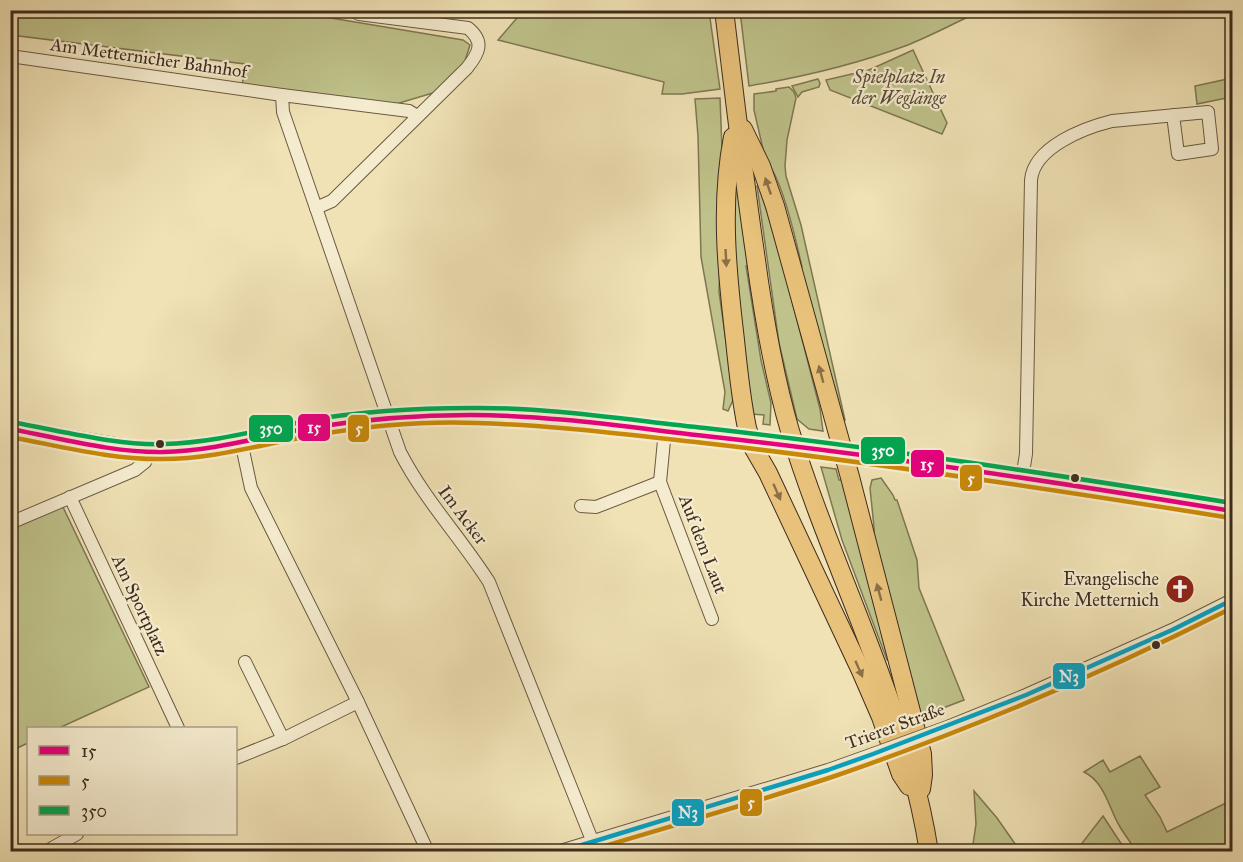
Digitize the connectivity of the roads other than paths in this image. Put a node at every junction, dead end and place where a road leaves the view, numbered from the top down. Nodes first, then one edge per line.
1 (352, 10) edge
2 (724, 10) edge
3 (10, 56) edge
4 (282, 95) junction
5 (1173, 115) dead end
6 (417, 116) junction
7 (737, 117) junction
8 (316, 208) junction
9 (389, 418) junction
10 (10, 429) edge
11 (665, 430) junction
12 (750, 440) junction
13 (241, 441) junction
14 (150, 452) junction
15 (843, 452) junction
16 (1022, 479) junction
17 (660, 482) junction
18 (70, 496) junction
19 (581, 506) dead end
20 (1233, 511) edge
21 (10, 523) edge
22 (1233, 600) edge
23 (712, 619) dead end
24 (245, 662) dead end
25 (358, 702) junction
26 (177, 727) edge
27 (283, 739) junction
28 (237, 758) edge
29 (919, 799) junction
30 (75, 835) edge
31 (592, 840) junction
32 (45, 852) edge
33 (428, 852) edge
34 (557, 852) edge
35 (929, 852) edge

1 - 6 street
2 - 7 main road
3 - 4 street, Am Metternicher Bahnhof
4 - 6 street
4 - 8 street, Im Acker
5 - 16 street
6 - 8 street
7 -> 12 main road
15 -> 7 main road
7 - 29 main road
8 - 9 street, Im Acker
9 - 11 main road
9 - 13 main road
9 - 31 street, Im Acker
10 - 14 main road
11 - 12 main road
11 - 17 street, Auf dem Laut
12 - 15 main road, bridge
12 -> 29 main road
13 - 14 main road
13 - 25 street
14 - 18 street
15 - 16 main road
29 -> 15 main road
16 - 20 main road
17 - 19 street, Auf dem Laut
17 - 23 street, Auf dem Laut
18 - 21 street
18 - 26 street, Am Sportplatz
22 - 31 street, Trierer Straße, bridge
24 - 27 street
25 - 27 street
25 - 33 street
27 - 28 street
29 - 35 main road
30 - 32 street
31 - 34 street, Trierer Straße

